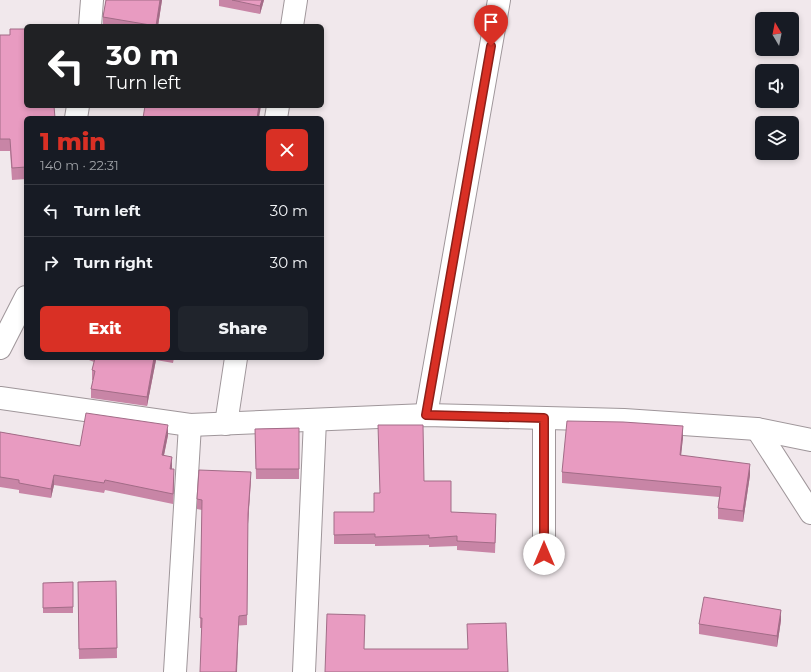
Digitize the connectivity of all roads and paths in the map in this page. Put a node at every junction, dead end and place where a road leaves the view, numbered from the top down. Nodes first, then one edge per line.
1 (92, 0) edge
2 (296, 0) edge
3 (499, 0) edge
4 (90, 24) edge
5 (292, 24) edge
6 (24, 300) edge
7 (0, 348) edge
8 (236, 360) edge
9 (0, 398) edge
10 (426, 415) junction
11 (544, 418) junction
12 (315, 420) junction
13 (226, 424) junction
14 (190, 425) junction
15 (757, 429) junction
16 (811, 440) edge
17 (811, 513) edge
18 (544, 554) dead end
19 (175, 672) edge
20 (304, 672) edge

1 - 4 street
2 - 5 street
3 - 10 street
6 - 7 street
8 - 13 street
9 - 14 street
10 - 11 street
10 - 12 street
11 - 15 street
11 - 18 street
12 - 13 street
12 - 20 street
13 - 14 street
14 - 19 street
15 - 16 street
15 - 17 street

